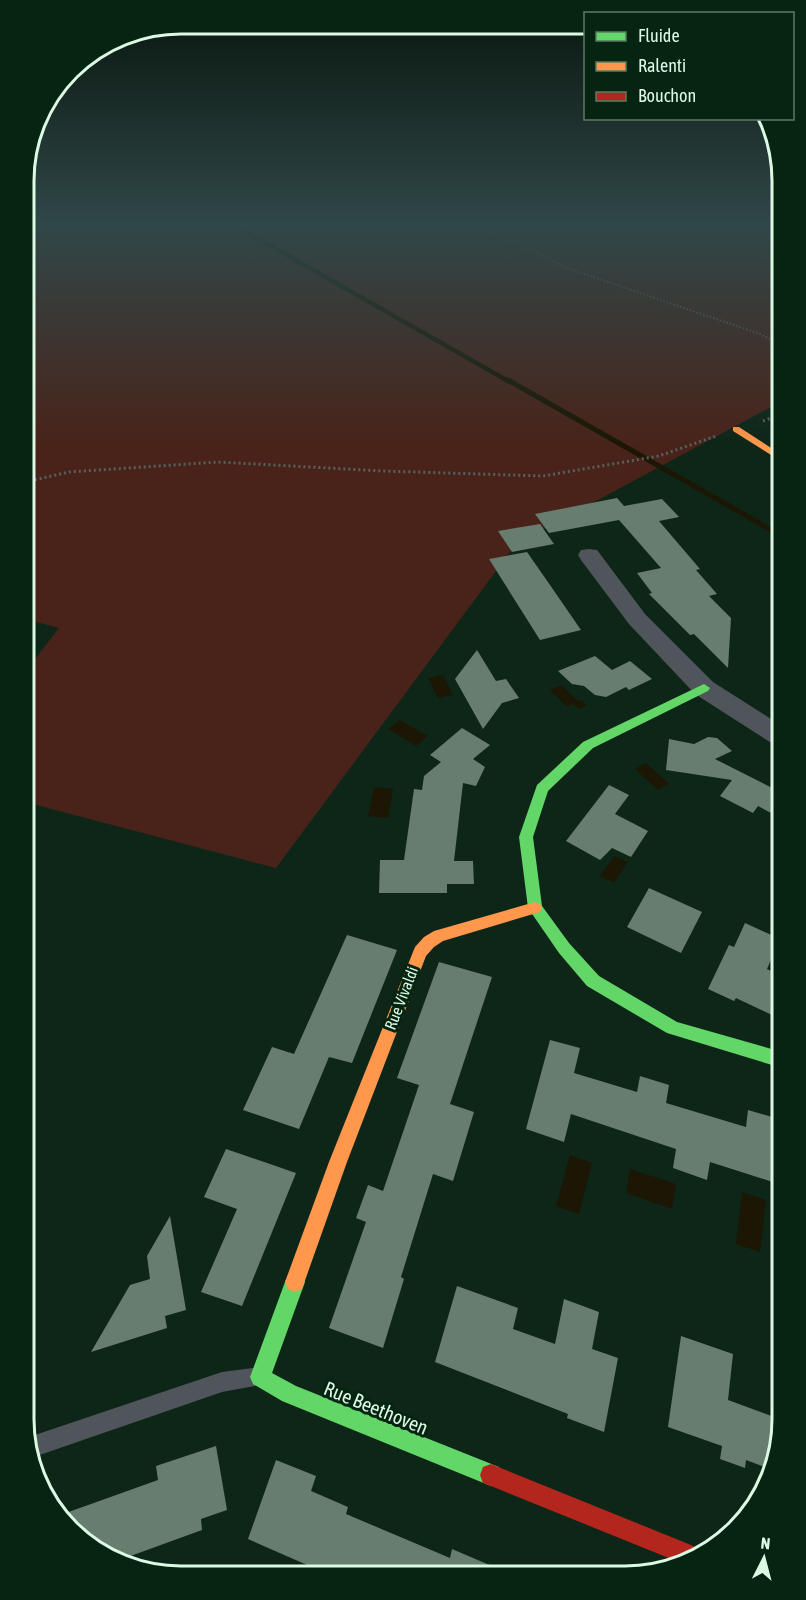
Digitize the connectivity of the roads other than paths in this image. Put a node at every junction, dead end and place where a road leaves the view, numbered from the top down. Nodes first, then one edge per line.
1 (736, 429) road end
2 (772, 452) edge
3 (589, 555) dead end
4 (704, 688) junction
5 (772, 731) edge
6 (535, 908) junction
7 (771, 1057) edge
8 (260, 1377) junction
9 (37, 1445) edge
10 (683, 1553) edge

1 - 2 street
3 - 4 street
4 - 5 street
4 - 6 street
6 - 7 street
6 - 8 street, Rue Vivaldi
8 - 9 lane
8 - 10 street, Rue Beethoven

